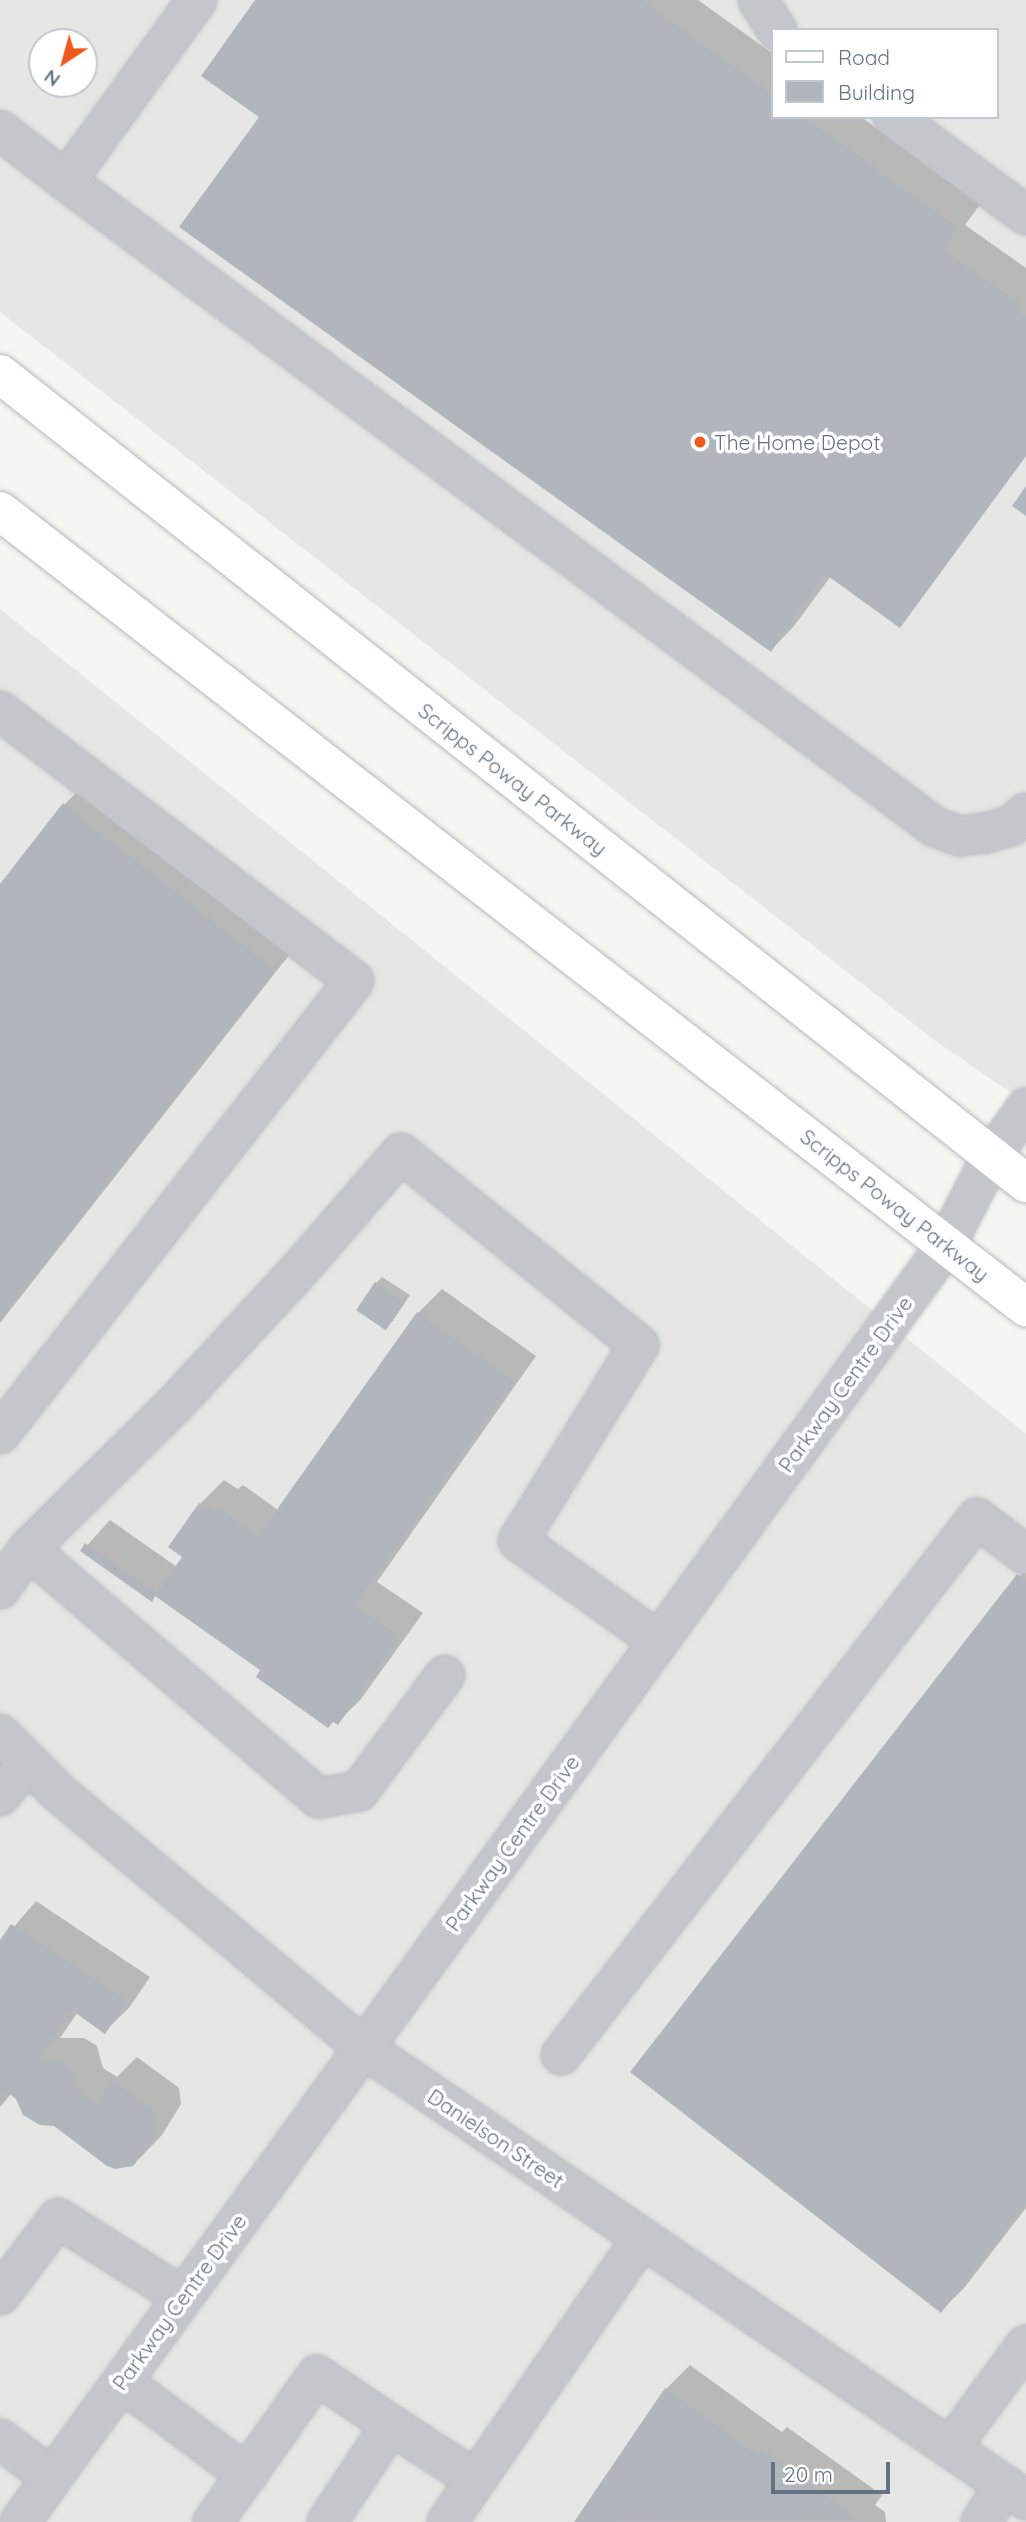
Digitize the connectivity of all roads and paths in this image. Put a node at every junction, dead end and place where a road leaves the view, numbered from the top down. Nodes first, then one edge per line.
1 (197, 0) edge
2 (758, 0) edge
3 (775, 28) edge
4 (896, 119) edge
5 (0, 130) edge
6 (66, 181) junction
7 (1026, 215) edge
8 (0, 374) edge
9 (0, 512) edge
10 (0, 711) edge
11 (1026, 813) edge
12 (1026, 1108) edge
13 (992, 1156) junction
14 (1026, 1183) edge
15 (946, 1245) junction
16 (1026, 1307) edge
17 (0, 1434) edge
18 (28, 1549) junction
19 (1026, 1555) edge
20 (0, 1589) edge
21 (658, 1641) junction
22 (445, 1675) dead end
23 (0, 1734) edge
24 (28, 1762) junction
25 (0, 1796) edge
26 (363, 2048) junction
27 (561, 2055) dead end
28 (642, 2238) junction
29 (0, 2295) edge
30 (183, 2297) junction
31 (1026, 2345) edge
32 (122, 2382) junction
33 (391, 2425) junction
34 (0, 2439) edge
35 (950, 2448) junction
36 (247, 2475) junction
37 (52, 2478) junction
38 (476, 2480) junction
39 (1015, 2492) edge
40 (20, 2522) edge
41 (213, 2522) edge
42 (327, 2522) edge
43 (447, 2522) edge
44 (981, 2522) edge

1 - 6 street
2 - 3 street
4 - 7 street
5 - 6 street
6 - 11 street
8 - 13 main road, Scripps Poway Parkway
9 - 15 main road, Scripps Poway Parkway
10 - 17 street
12 - 13 street, Parkway Centre Drive
13 - 14 main road, Scripps Poway Parkway
13 - 15 street, Parkway Centre Drive
15 - 16 main road, Scripps Poway Parkway
15 - 21 street, Parkway Centre Drive
18 - 20 street
18 - 21 street
18 - 22 street
19 - 27 street
21 - 26 street, Parkway Centre Drive
23 - 24 street, Danielson Street
24 - 25 street
24 - 26 street, Danielson Street
26 - 28 street, Danielson Street
26 - 30 street, Parkway Centre Drive
28 - 35 street, Danielson Street
28 - 38 street
29 - 30 street
30 - 32 street, Parkway Centre Drive
31 - 35 street
32 - 36 street
32 - 37 street, Parkway Centre Drive
33 - 36 street
33 - 38 street
33 - 42 street
34 - 37 street
35 - 39 street, Danielson Street
36 - 41 street
37 - 40 street, Parkway Centre Drive
38 - 43 street
39 - 44 street

